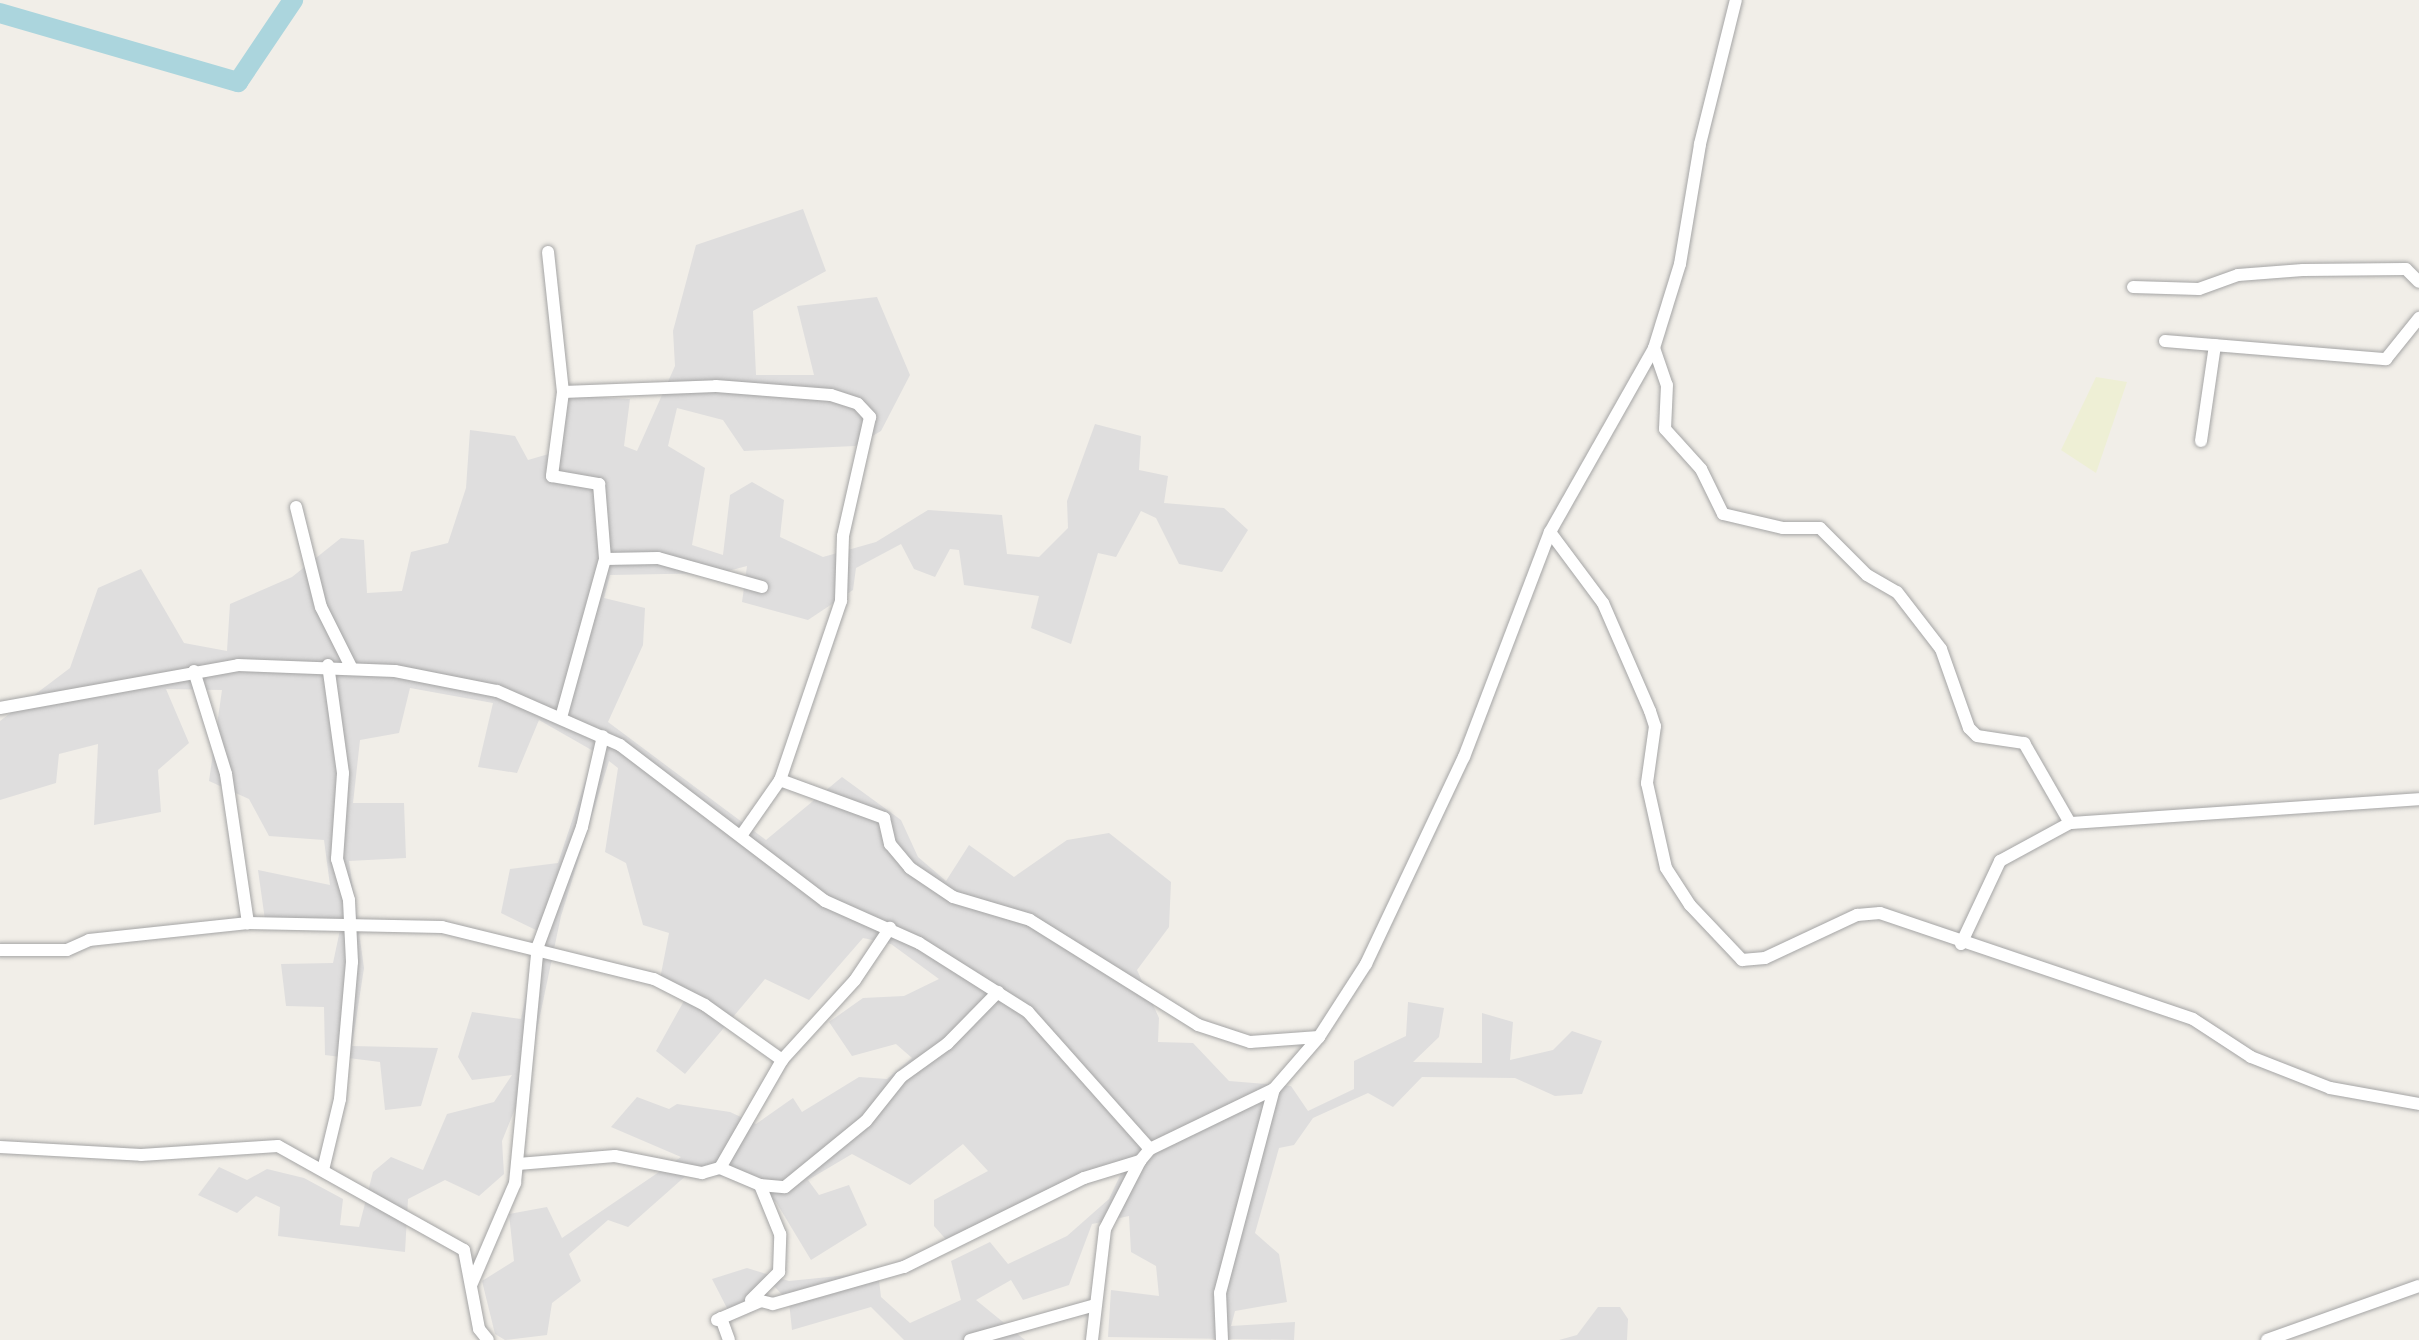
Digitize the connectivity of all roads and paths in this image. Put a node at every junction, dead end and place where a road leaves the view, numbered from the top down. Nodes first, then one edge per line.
1 (1736, 0) edge
2 (548, 252) dead end
3 (2419, 282) edge
4 (2133, 288) dead end
5 (2419, 318) edge
6 (2166, 342) dead end
7 (2215, 345) junction
8 (1654, 348) junction
9 (563, 392) junction
10 (2200, 441) dead end
11 (296, 506) dead end
12 (1550, 532) junction
13 (604, 559) junction
14 (762, 588) dead end
15 (328, 666) junction
16 (351, 667) junction
17 (194, 671) junction
18 (0, 708) edge
19 (562, 718) junction
20 (603, 736) junction
21 (780, 780) junction
22 (2419, 799) edge
23 (2070, 823) junction
24 (741, 836) junction
25 (248, 923) junction
26 (350, 923) junction
27 (890, 928) junction
28 (1961, 944) junction
29 (538, 946) junction
30 (0, 950) edge
31 (998, 992) junction
32 (1319, 1037) junction
33 (782, 1060) junction
34 (1274, 1089) junction
35 (2419, 1104) edge
36 (0, 1147) edge
37 (1150, 1149) junction
38 (1140, 1161) junction
39 (518, 1164) junction
40 (720, 1168) junction
41 (323, 1170) junction
42 (760, 1185) junction
43 (471, 1286) junction
44 (2419, 1286) edge
45 (1094, 1306) junction
46 (718, 1320) junction
47 (488, 1340) edge
48 (729, 1340) edge
49 (970, 1340) edge
50 (1092, 1340) edge
51 (1222, 1340) edge
52 (2267, 1340) edge

1 - 8 street
2 - 9 street
3 - 4 street
5 - 7 street
6 - 7 street
7 - 10 street
8 - 12 street
8 - 23 street
9 - 13 street
9 - 21 street
11 - 16 street
12 - 28 street
12 - 32 street
13 - 14 street
13 - 19 street
15 - 16 street
15 - 17 street
15 - 26 street
16 - 19 street
17 - 18 street
17 - 25 street
19 - 20 street
20 - 24 street
20 - 29 street
21 - 24 street
21 - 32 street
22 - 23 street
23 - 28 street
24 - 27 street
25 - 26 street
25 - 30 street
26 - 29 street
26 - 41 street
27 - 31 street
27 - 33 street
28 - 35 street
29 - 33 street
29 - 39 street
31 - 37 street
31 - 42 street
32 - 34 street
33 - 40 street
34 - 37 street
34 - 51 street
36 - 41 street
37 - 38 street
38 - 45 street
38 - 46 street
39 - 40 street
39 - 43 street
40 - 42 street
41 - 43 street
42 - 46 street
43 - 47 street
44 - 52 street
45 - 49 street
45 - 50 street
46 - 48 street

